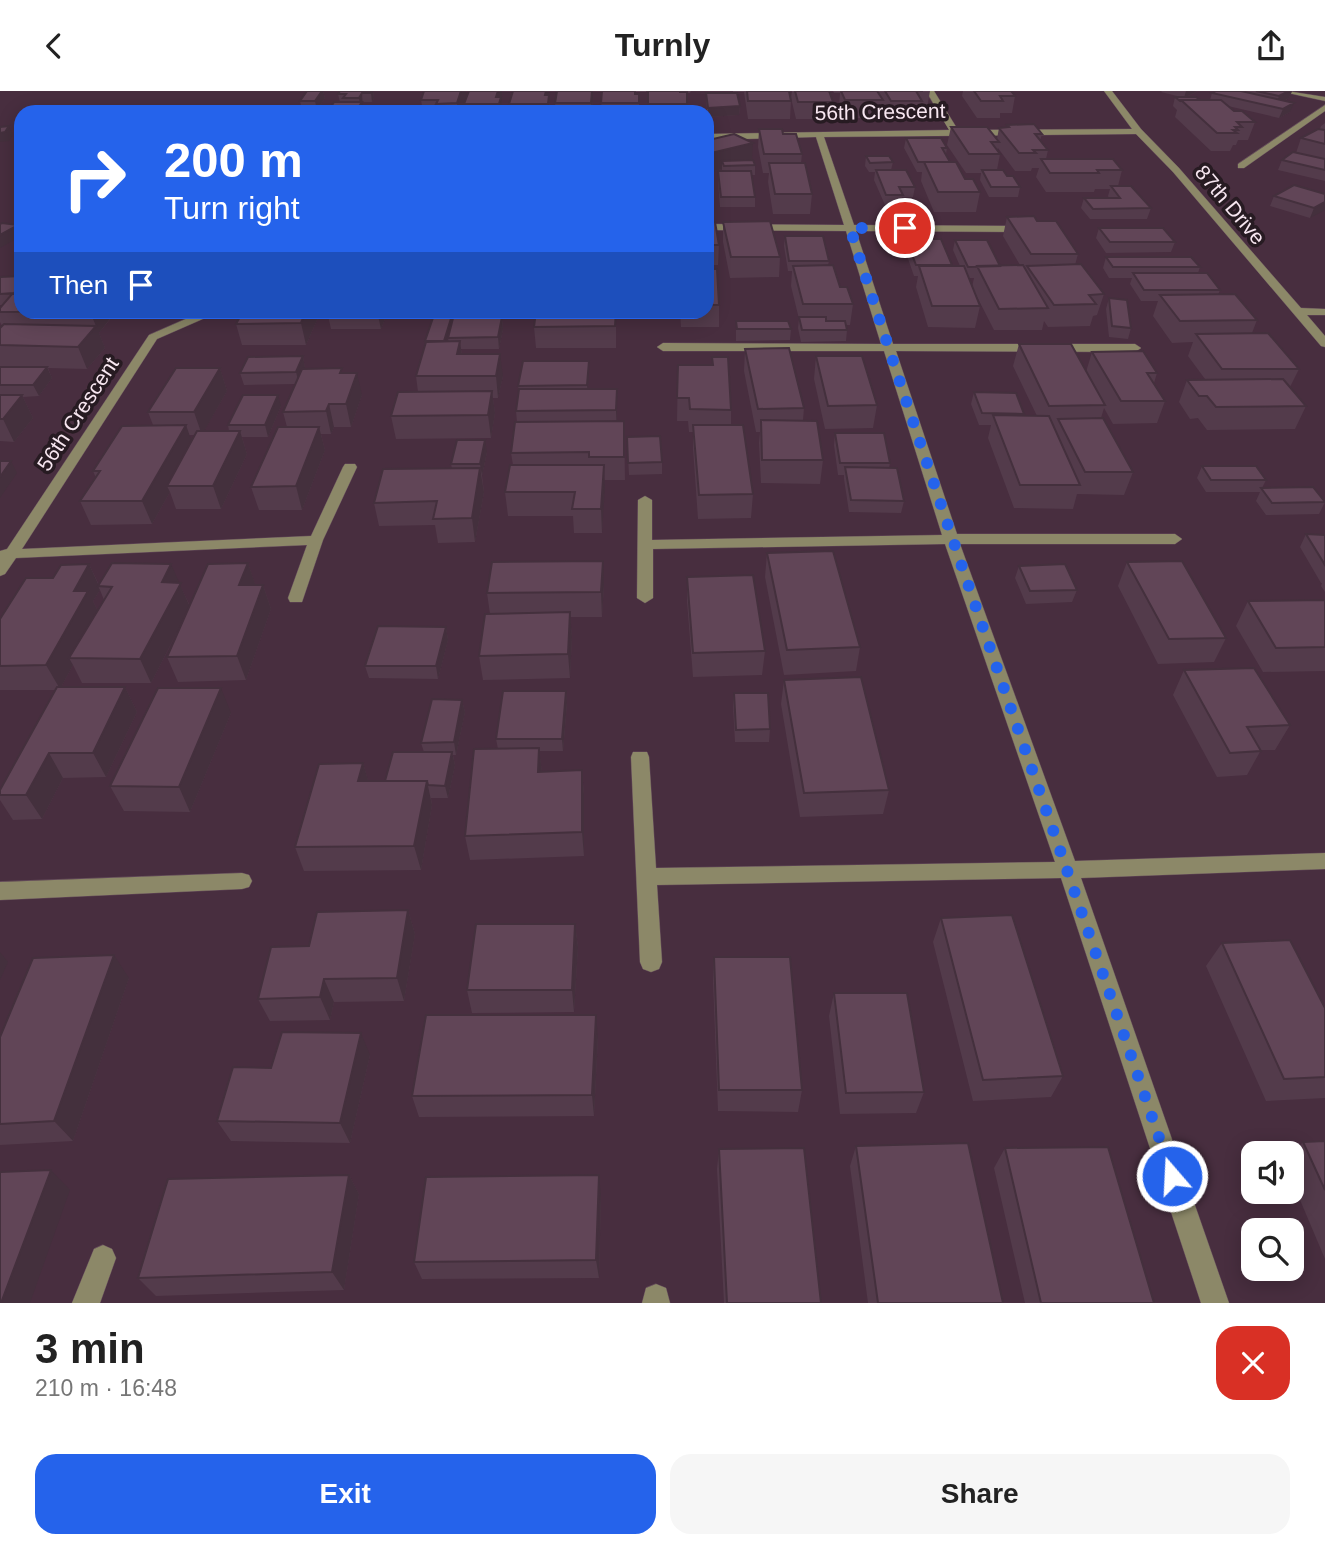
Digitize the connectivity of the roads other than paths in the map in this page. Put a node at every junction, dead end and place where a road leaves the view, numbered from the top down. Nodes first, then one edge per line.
1 (930, 91) edge
2 (1108, 91) edge
3 (1292, 91) edge
4 (1325, 99) edge
5 (1325, 107) edge
6 (1138, 131) junction
7 (955, 133) junction
8 (819, 134) junction
9 (714, 137) edge
10 (1241, 166) dead end
11 (714, 227) edge
12 (850, 228) junction
13 (1044, 229) edge
14 (1297, 311) junction
15 (1325, 312) edge
16 (194, 319) edge
17 (1325, 343) edge
18 (663, 347) dead end
19 (888, 348) junction
20 (1135, 348) edge
21 (350, 467) dead end
22 (645, 500) dead end
23 (951, 539) junction
24 (1175, 539) dead end
25 (316, 540) junction
26 (647, 545) junction
27 (6, 554) edge
28 (0, 571) edge
29 (296, 598) dead end
30 (645, 598) dead end
31 (640, 757) dead end
32 (1325, 862) edge
33 (1068, 870) junction
34 (648, 877) junction
35 (242, 881) dead end
36 (0, 891) edge
37 (652, 962) dead end
38 (103, 1258) dead end
39 (86, 1303) edge
40 (1215, 1303) edge

1 - 7 street
2 - 6 street, 87th Drive
3 - 4 street
5 - 10 street
6 - 7 street, 56th Crescent
6 - 14 street, 87th Drive
7 - 8 street, 56th Crescent
8 - 9 street, 56th Crescent
8 - 12 street
11 - 12 street
12 - 13 street
12 - 19 street
14 - 15 street
14 - 17 street, 87th Drive
16 - 27 street, 56th Crescent
18 - 19 street
19 - 20 street
19 - 23 street
21 - 25 street
22 - 26 street
23 - 24 street
23 - 26 street
23 - 33 street
25 - 27 street
25 - 29 street
26 - 30 street
27 - 28 street, 56th Crescent
31 - 34 street
32 - 33 street
33 - 34 street
33 - 40 street
34 - 37 street
35 - 36 street
38 - 39 street

